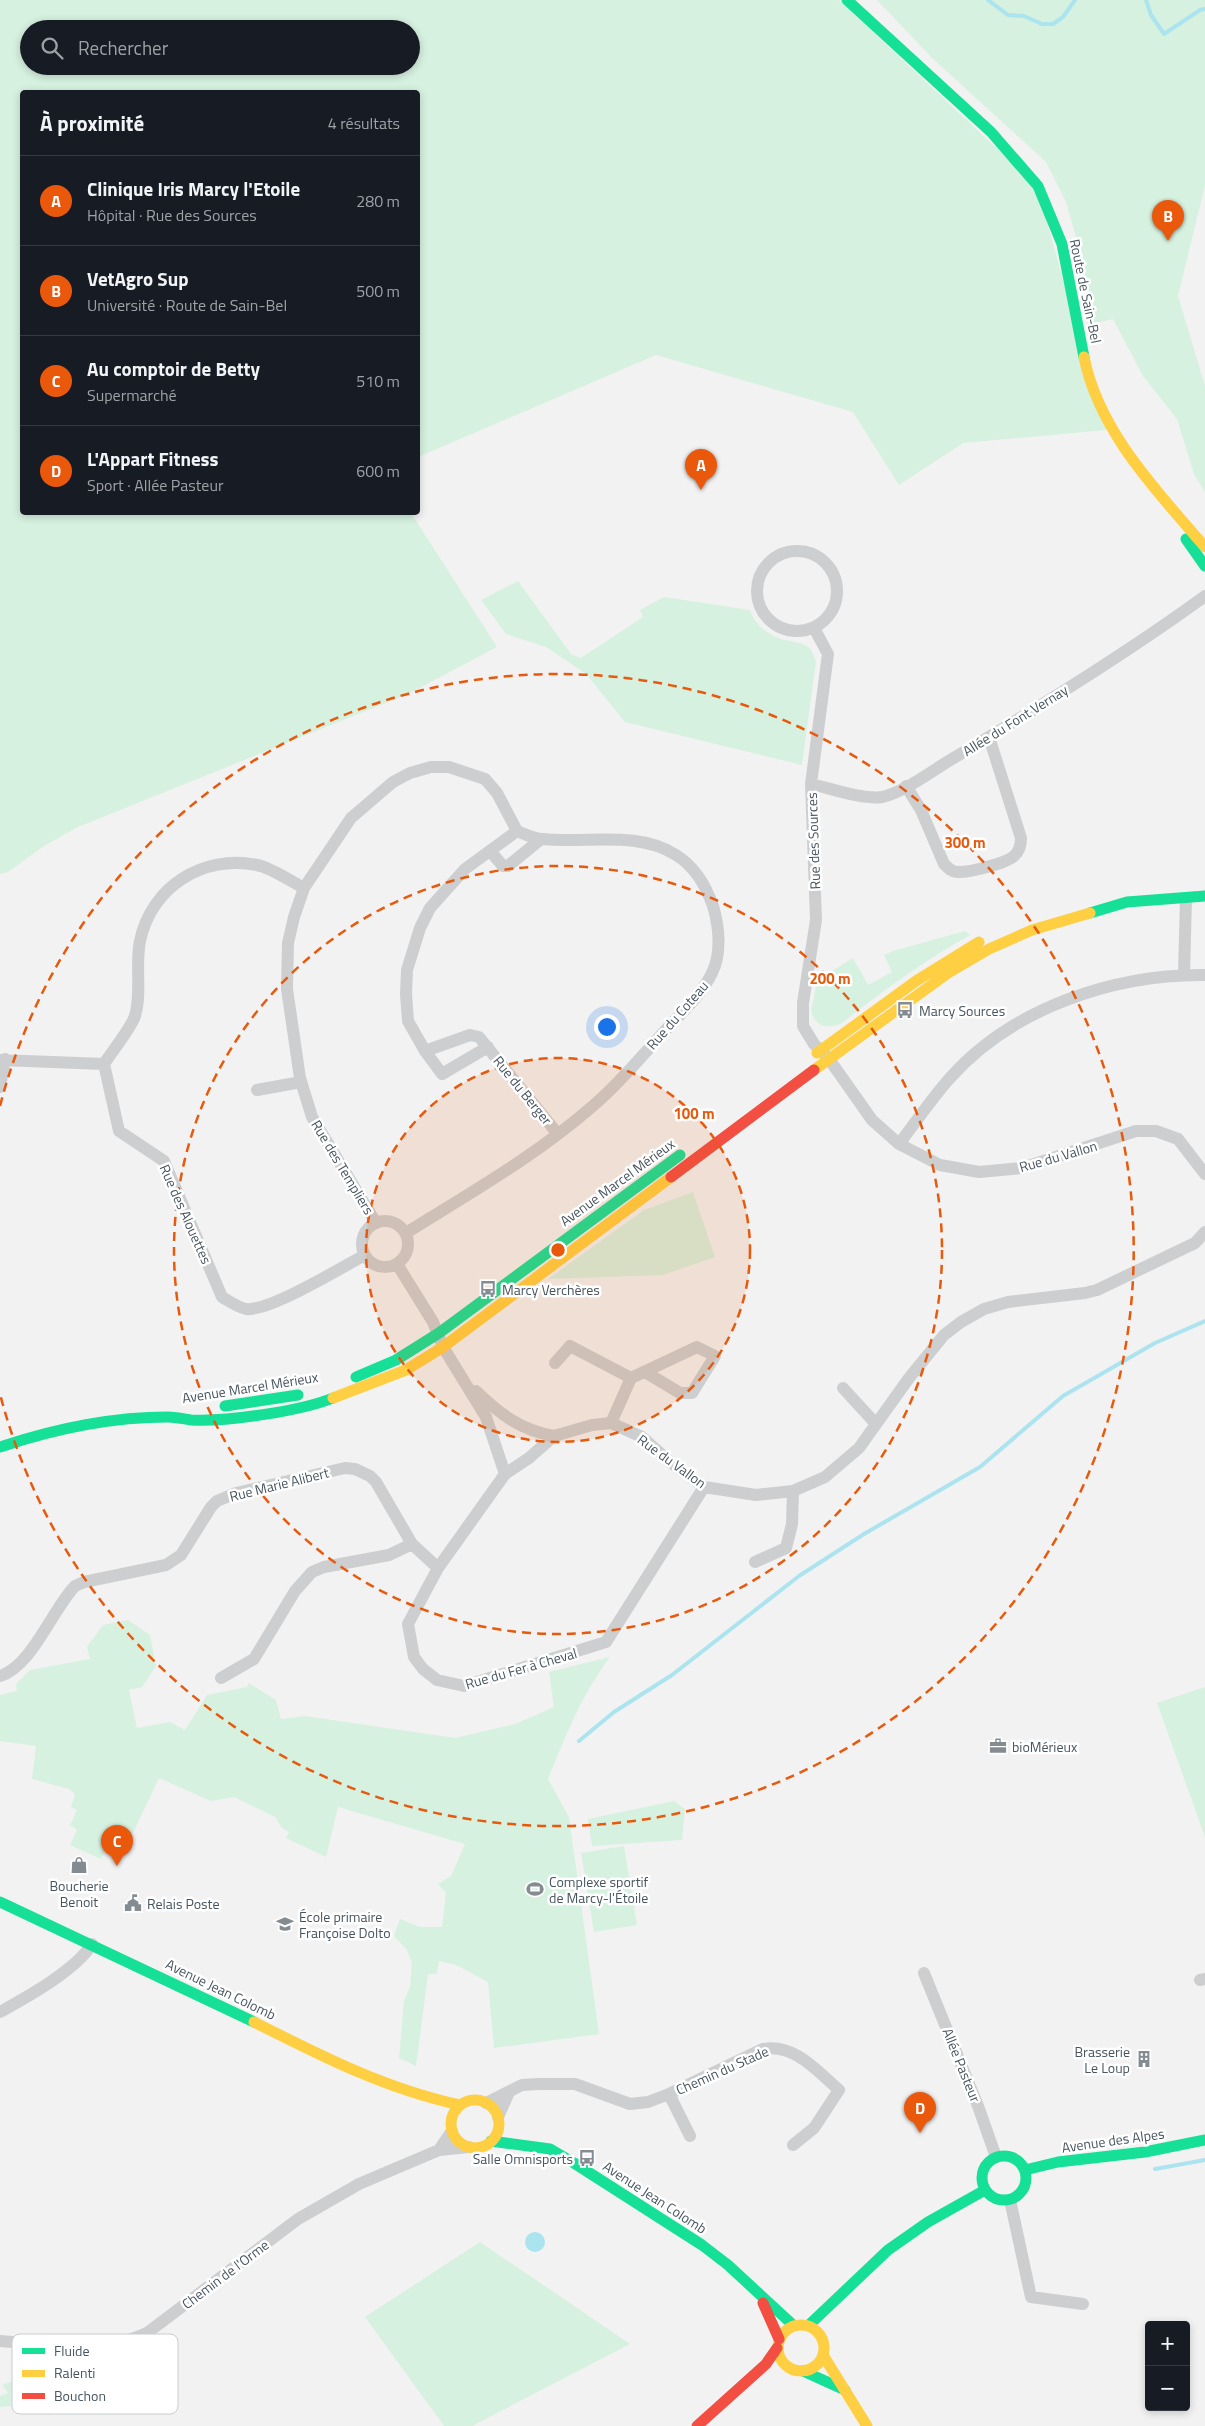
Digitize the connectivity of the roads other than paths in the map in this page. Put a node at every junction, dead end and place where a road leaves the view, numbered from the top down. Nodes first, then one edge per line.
1 (846, 0) edge
2 (1146, 478) junction
3 (1205, 547) edge
4 (1205, 566) edge
5 (1205, 596) edge
6 (814, 628) junction
7 (989, 737) junction
8 (811, 784) junction
9 (906, 786) junction
10 (518, 831) junction
11 (541, 840) junction
12 (490, 851) junction
13 (1205, 885) edge
14 (304, 888) junction
15 (1205, 896) edge
16 (1186, 898) junction
17 (1184, 975) junction
18 (1205, 975) edge
19 (488, 1047) junction
20 (425, 1051) junction
21 (825, 1055) junction
22 (3, 1060) edge
23 (104, 1064) junction
24 (301, 1082) junction
25 (0, 1087) edge
26 (257, 1090) dead end
27 (766, 1091) dead end
28 (557, 1133) junction
29 (899, 1144) junction
30 (689, 1148) dead end
31 (1205, 1174) edge
32 (376, 1223) junction
33 (1205, 1232) edge
34 (406, 1233) junction
35 (365, 1256) junction
36 (397, 1264) junction
37 (439, 1333) junction
38 (443, 1347) junction
39 (555, 1362) dead end
40 (645, 1372) junction
41 (631, 1378) junction
42 (465, 1381) junction
43 (843, 1388) dead end
44 (169, 1417) junction
45 (611, 1423) junction
46 (876, 1424) junction
47 (554, 1436) junction
48 (0, 1447) edge
49 (505, 1474) junction
50 (704, 1487) junction
51 (793, 1490) junction
52 (412, 1544) junction
53 (755, 1562) dead end
54 (438, 1568) junction
55 (0, 1676) edge
56 (221, 1678) dead end
57 (0, 1902) edge
58 (92, 1944) junction
59 (924, 1974) dead end
60 (0, 2012) edge
61 (509, 2092) junction
62 (669, 2094) junction
63 (430, 2100) junction
64 (486, 2103) junction
65 (460, 2105) junction
66 (498, 2121) junction
67 (452, 2128) junction
68 (690, 2136) dead end
69 (1205, 2140) edge
70 (491, 2141) junction
71 (526, 2144) junction
72 (793, 2145) dead end
73 (468, 2147) junction
74 (439, 2150) junction
75 (996, 2157) junction
76 (1025, 2170) junction
77 (985, 2190) junction
78 (1010, 2200) junction
79 (757, 2292) junction
80 (1082, 2304) dead end
81 (831, 2306) junction
82 (793, 2325) junction
83 (809, 2325) junction
84 (144, 2334) edge
85 (820, 2334) junction
86 (778, 2344) junction
87 (823, 2355) junction
88 (788, 2367) junction
89 (802, 2371) junction
90 (845, 2390) junction
91 (730, 2398) junction
92 (697, 2426) edge
93 (867, 2426) edge

1 - 2 main road, Route de Sain-Bel
2 - 3 main road, Route de Sain-Bel
2 - 4 main road, Route de Sain-Bel
5 - 7 street, Allée du Font Vernay
6 - 6 street
6 - 8 street, Rue des Sources
7 - 9 street, Allée du Font Vernay
7 - 9 street
8 - 9 street, Allée du Font Vernay
8 - 21 street, Rue des Sources
10 - 11 street, Rue du Coteau
10 - 12 street, Rue du Berger
10 - 14 street, Rue des Templiers
11 - 12 street
11 - 28 street, Rue du Coteau
12 - 20 street, Rue du Berger
13 - 21 main road, Avenue Marcel Mérieux
14 - 23 street
14 - 24 street, Rue des Templiers
15 - 16 main road, Avenue Marcel Mérieux
16 - 17 street
16 - 21 main road, Avenue Marcel Mérieux
17 - 18 street
17 - 29 street
19 - 20 street, Rue du Berger
19 - 20 street, Rue du Berger
19 - 28 street, Rue du Berger
21 - 27 main road, Avenue Marcel Mérieux
21 - 29 street, Rue du Vallon
21 - 38 main road, Avenue Marcel Mérieux
22 - 23 street
22 - 25 street
23 - 35 street, Rue des Alouettes
24 - 26 street
24 - 32 street, Rue des Templiers
28 - 34 street, Rue du Coteau
29 - 31 street, Rue du Vallon
30 - 37 main road, Avenue Marcel Mérieux
32 - 34 street
32 - 35 street
33 - 46 street, Rue du Vallon
34 - 36 street
35 - 36 street
36 - 37 street
37 - 38 street
37 - 44 main road, Avenue Marcel Mérieux
38 - 42 street
38 - 44 main road, Avenue Marcel Mérieux
39 - 41 street
40 - 40 street
40 - 41 street
41 - 45 street
42 - 47 street
42 - 49 street
43 - 46 street
44 - 48 main road, Avenue Marcel Mérieux
45 - 47 street
45 - 50 street, Rue du Vallon
46 - 51 street, Rue du Vallon
47 - 49 street, Rue du Fer à Cheval
49 - 54 street, Rue du Fer à Cheval
50 - 51 street, Rue du Vallon
50 - 54 street, Rue du Fer à Cheval
51 - 53 street
52 - 54 street, Rue Marie Alibert
52 - 55 street, Rue Marie Alibert
52 - 56 street
57 - 58 main road, Avenue Jean Colomb
58 - 60 street
58 - 63 main road, Avenue Jean Colomb
59 - 75 street, Allée Pasteur
61 - 62 street, Chemin du Stade
61 - 64 street, Chemin du Stade
61 - 66 street
62 - 68 street, Chemin du Stade
62 - 72 street, Chemin du Stade
63 - 65 main road, Avenue Jean Colomb
63 - 67 main road, Avenue Jean Colomb
64 - 65 main road
64 - 66 main road
65 - 67 main road
66 - 70 main road
66 - 71 main road, Avenue Jean Colomb
67 - 73 main road
67 - 74 street
69 - 76 main road, Avenue des Alpes
70 - 71 main road, Avenue Jean Colomb
70 - 73 main road
71 - 79 main road, Avenue Jean Colomb
73 - 74 street, Chemin de l'Orme
74 - 84 street, Chemin de l'Orme
75 - 76 main road
75 - 77 main road
76 - 78 main road
77 - 78 main road
77 - 81 main road
78 - 80 street
79 - 82 main road, Avenue Jean Colomb
79 - 86 main road, Avenue Jean Colomb
81 - 83 main road
81 - 85 main road
82 - 83 main road
82 - 86 main road
83 - 85 main road
85 - 87 main road
86 - 88 main road
86 - 91 main road
87 - 89 main road
87 - 90 main road
88 - 89 main road
88 - 91 main road
89 - 90 main road
90 - 93 main road
91 - 92 main road

